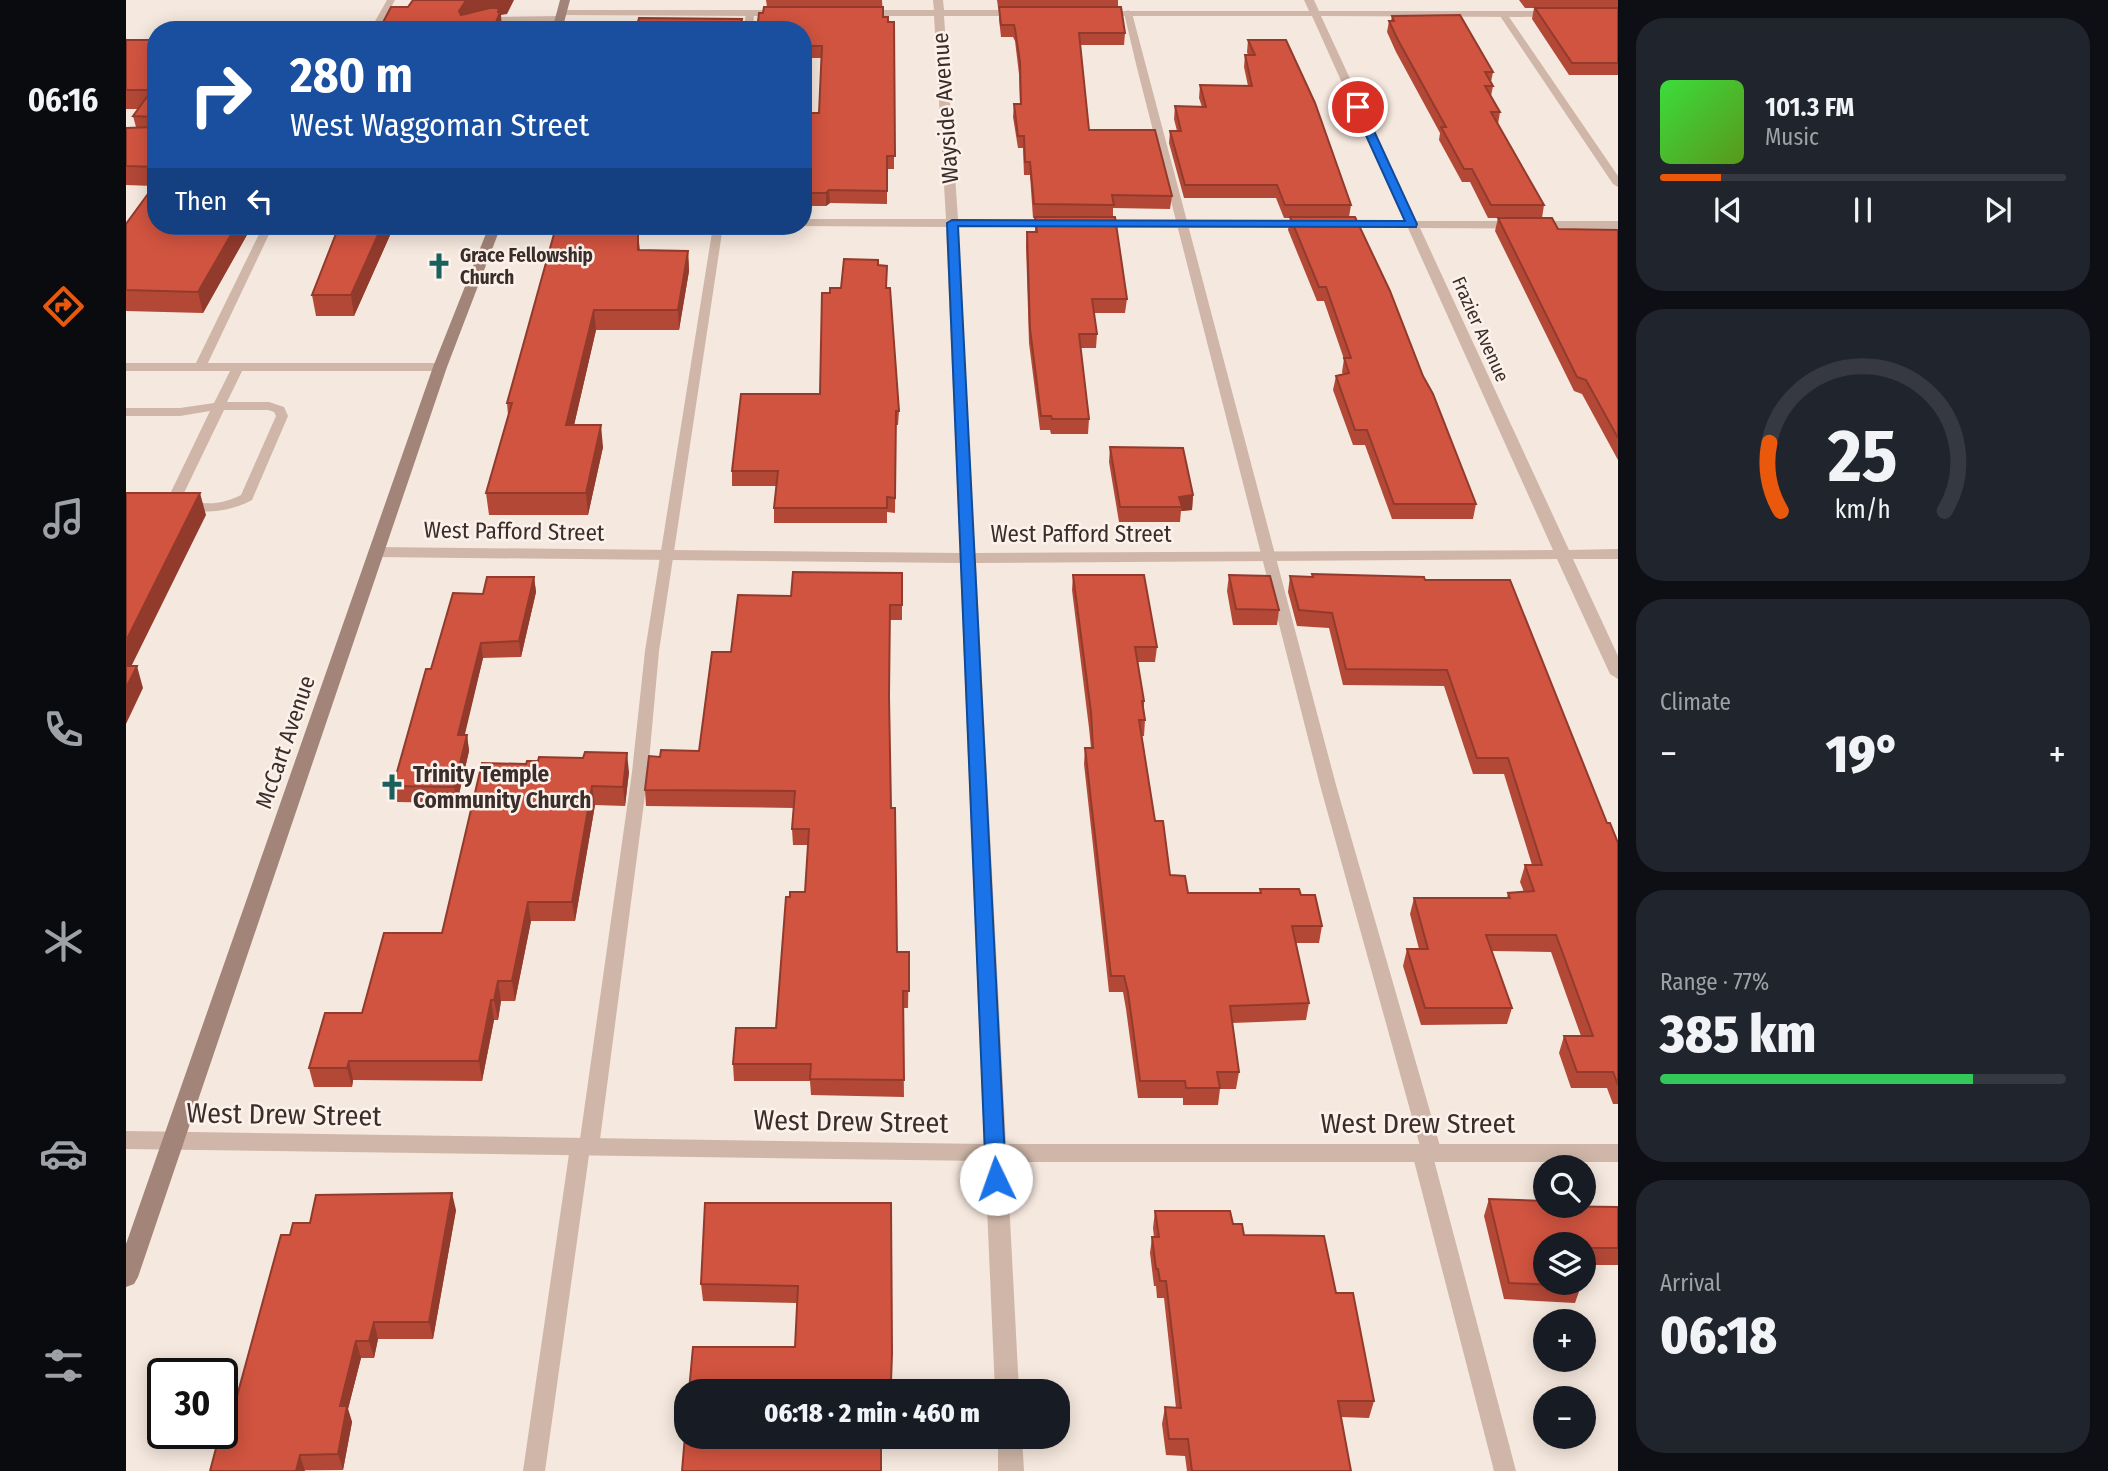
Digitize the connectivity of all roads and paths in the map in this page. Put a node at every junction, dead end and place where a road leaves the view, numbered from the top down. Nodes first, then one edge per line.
1 (391, 0) edge
2 (565, 0) edge
3 (938, 6) edge
4 (1312, 7) edge
5 (750, 13) junction
6 (790, 13) edge
7 (844, 13) edge
8 (1033, 13) edge
9 (1088, 13) edge
10 (1128, 13) junction
11 (1502, 13) junction
12 (1566, 14) edge
13 (561, 15) junction
14 (379, 21) edge
15 (482, 21) edge
16 (559, 21) edge
17 (749, 21) edge
18 (1618, 184) edge
19 (812, 223) edge
20 (952, 223) junction
21 (1181, 224) junction
22 (1412, 224) junction
23 (1618, 225) edge
24 (264, 235) edge
25 (491, 235) edge
26 (717, 235) edge
27 (126, 367) edge
28 (200, 367) junction
29 (238, 367) junction
30 (440, 367) junction
31 (219, 406) junction
32 (126, 412) edge
33 (376, 552) junction
34 (1561, 553) junction
35 (1618, 554) edge
36 (668, 556) junction
37 (1267, 556) junction
38 (967, 558) junction
39 (1618, 674) edge
40 (126, 1140) edge
41 (173, 1142) junction
42 (585, 1147) junction
43 (995, 1153) junction
44 (1427, 1153) junction
45 (1618, 1153) edge
46 (126, 1277) edge
47 (1006, 1379) edge
48 (1011, 1449) edge
49 (534, 1471) edge
50 (1012, 1471) edge
51 (1505, 1471) edge

1 - 14 lane
2 - 13 main road
3 - 7 street
3 - 8 street
3 - 20 street, Wayside Avenue
4 - 10 street
4 - 11 street
4 - 22 street, Frazier Avenue
5 - 6 street
5 - 13 street
5 - 17 lane
9 - 10 street
10 - 21 lane
11 - 12 street
11 - 18 lane
13 - 15 lane
13 - 16 main road
19 - 20 street
20 - 21 street
20 - 38 street, Wayside Avenue
21 - 22 street
21 - 37 lane
22 - 23 street
22 - 34 street, Frazier Avenue
24 - 28 lane
25 - 30 main road, McCart Avenue
26 - 36 lane
27 - 28 street
28 - 29 street
29 - 30 street
29 - 31 lane
30 - 33 main road, McCart Avenue
31 - 31 lane
31 - 32 lane
33 - 36 street, West Pafford Street
33 - 41 main road, McCart Avenue
34 - 35 street, West Pafford Street
34 - 37 street, West Pafford Street
34 - 39 street, Frazier Avenue
36 - 38 street, West Pafford Street
36 - 42 lane
37 - 38 street, West Pafford Street
37 - 44 lane
38 - 43 street, Wayside Avenue
40 - 41 street, West Drew Street
41 - 42 street, West Drew Street
41 - 46 main road, McCart Avenue
42 - 43 street, West Drew Street
42 - 49 lane
43 - 44 street, West Drew Street
43 - 47 street, Wayside Avenue
44 - 45 street, West Drew Street
44 - 51 lane
48 - 50 street

